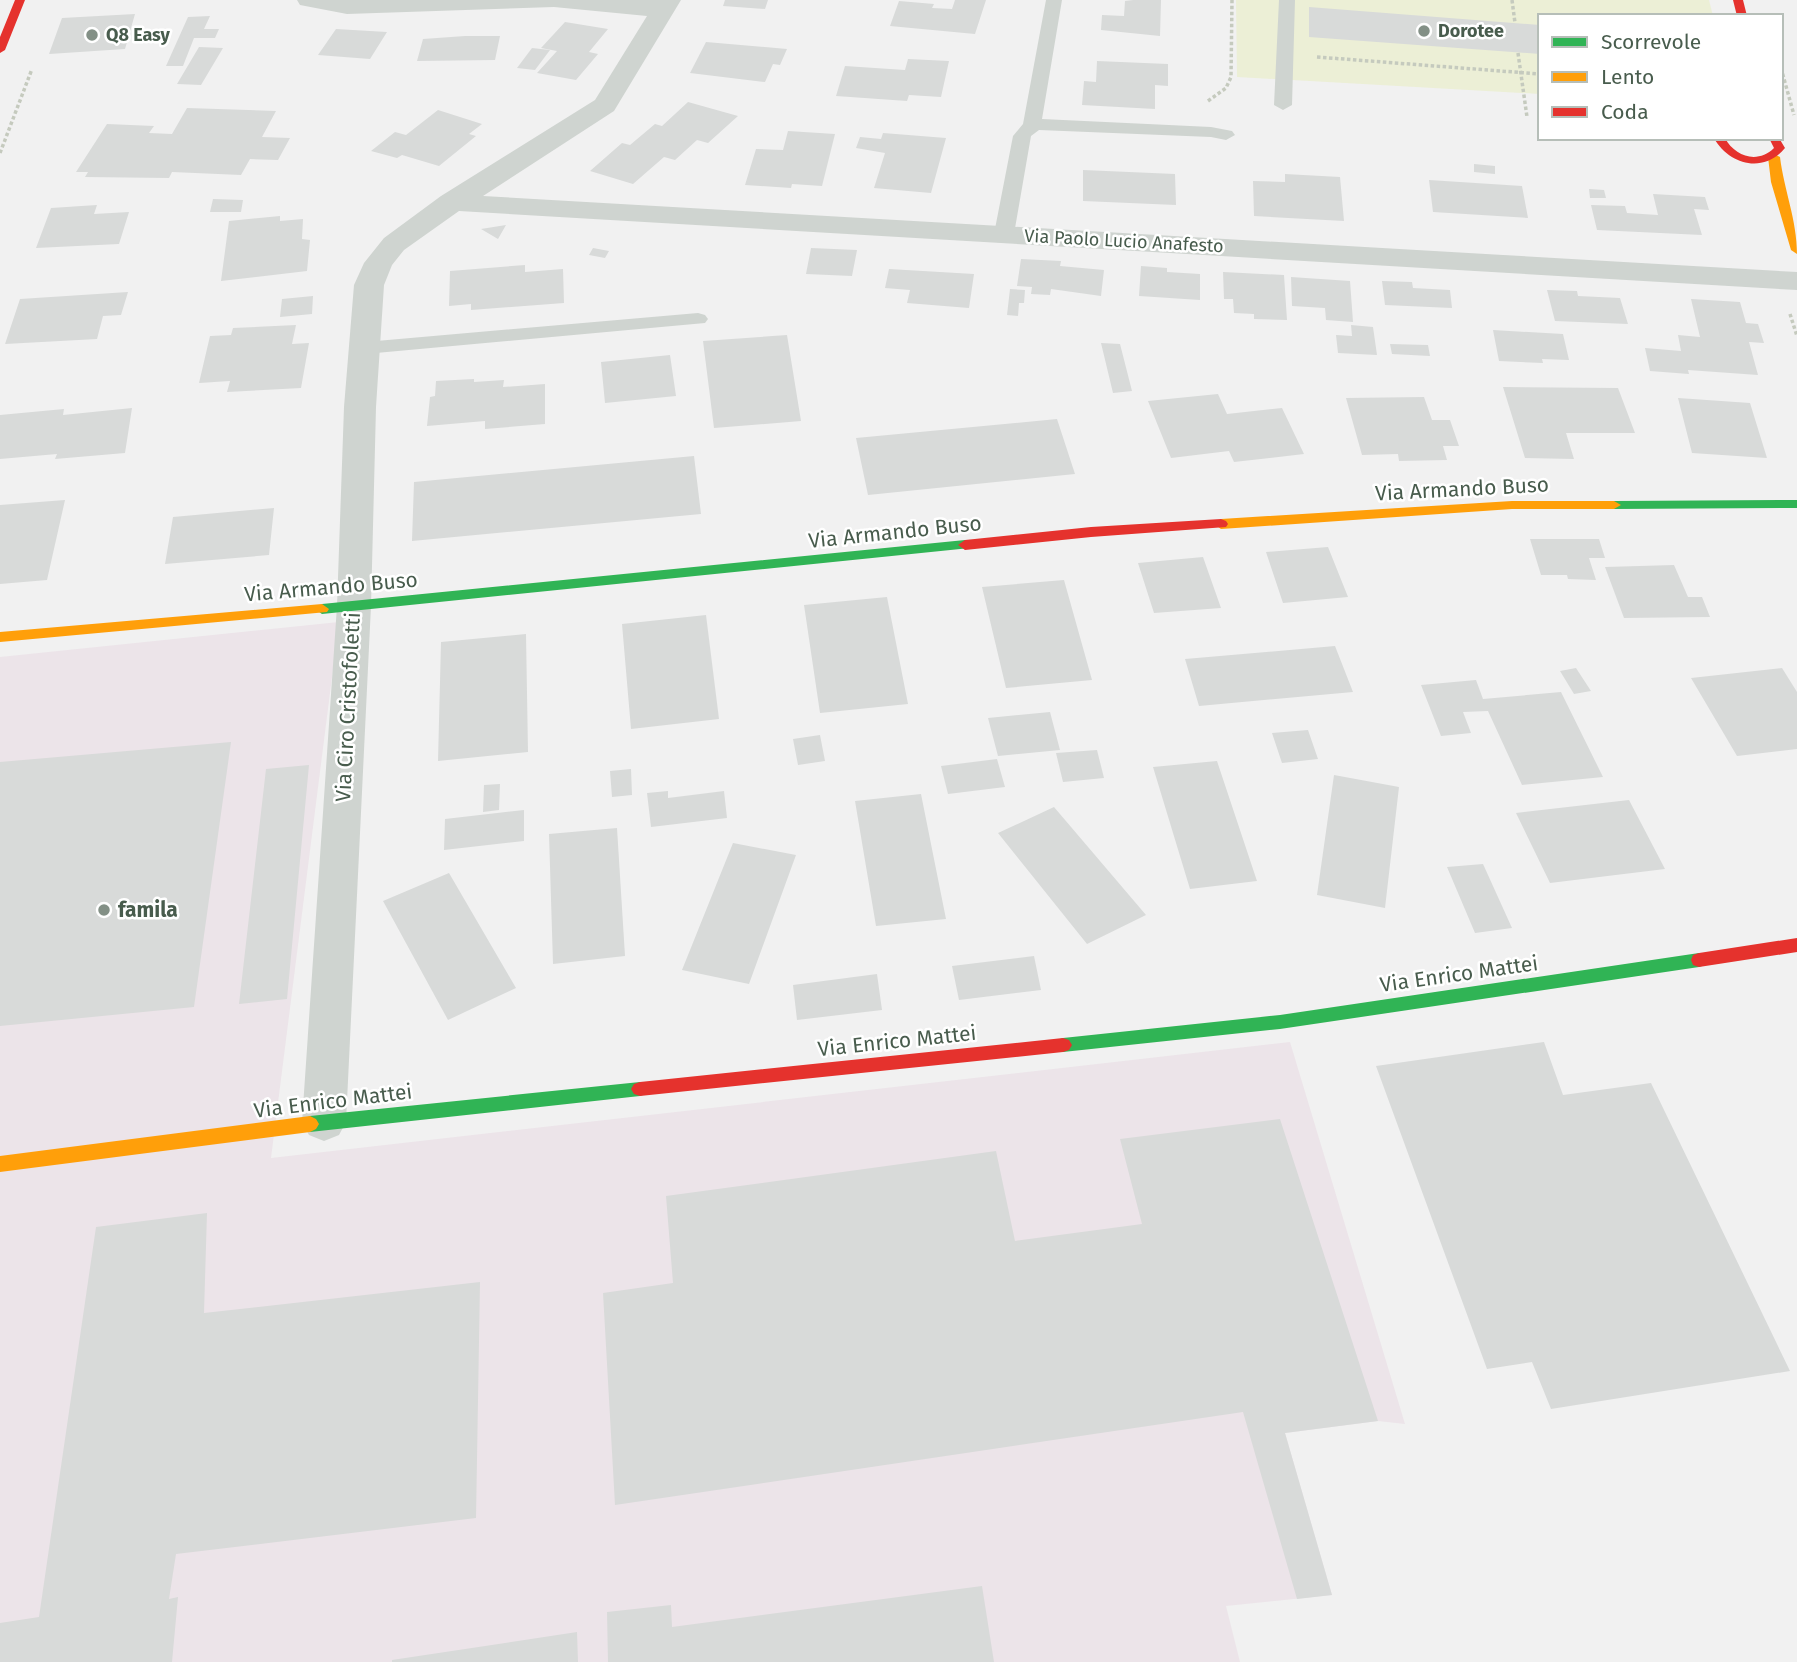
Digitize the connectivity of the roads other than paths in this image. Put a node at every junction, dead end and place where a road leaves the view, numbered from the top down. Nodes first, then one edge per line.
1 (20, 0) edge
2 (309, 0) edge
3 (1054, 0) edge
4 (1287, 0) edge
5 (445, 3) edge
6 (666, 5) edge
7 (0, 50) edge
8 (1283, 105) dead end
9 (1032, 126) junction
10 (1226, 135) dead end
11 (1719, 140) edge
12 (1774, 140) edge
13 (1774, 157) junction
14 (1742, 158) junction
15 (1777, 180) junction
16 (451, 202) junction
17 (1004, 234) junction
18 (1797, 250) edge
19 (1797, 281) edge
20 (698, 319) dead end
21 (365, 348) junction
22 (1797, 504) edge
23 (354, 606) junction
24 (0, 637) edge
25 (1797, 945) edge
26 (324, 1122) junction
27 (0, 1164) edge

1 - 7 street
2 - 5 street
3 - 9 lane
4 - 8 lane
5 - 6 street
6 - 16 street, Via Ciro Cristofoletti
9 - 10 lane
9 - 17 lane
11 - 14 street
12 - 13 street
13 - 14 street
13 - 15 street
14 - 15 street
15 - 18 street
16 - 17 street, Via Paolo Lucio Anafesto
16 - 21 street, Via Ciro Cristofoletti
17 - 19 street, Via Paolo Lucio Anafesto
20 - 21 lane
21 - 23 street, Via Ciro Cristofoletti
22 - 23 street, Via Armando Buso
23 - 24 street, Via Armando Buso
23 - 26 street, Via Ciro Cristofoletti
25 - 26 street, Via Enrico Mattei
26 - 27 street, Via Enrico Mattei

